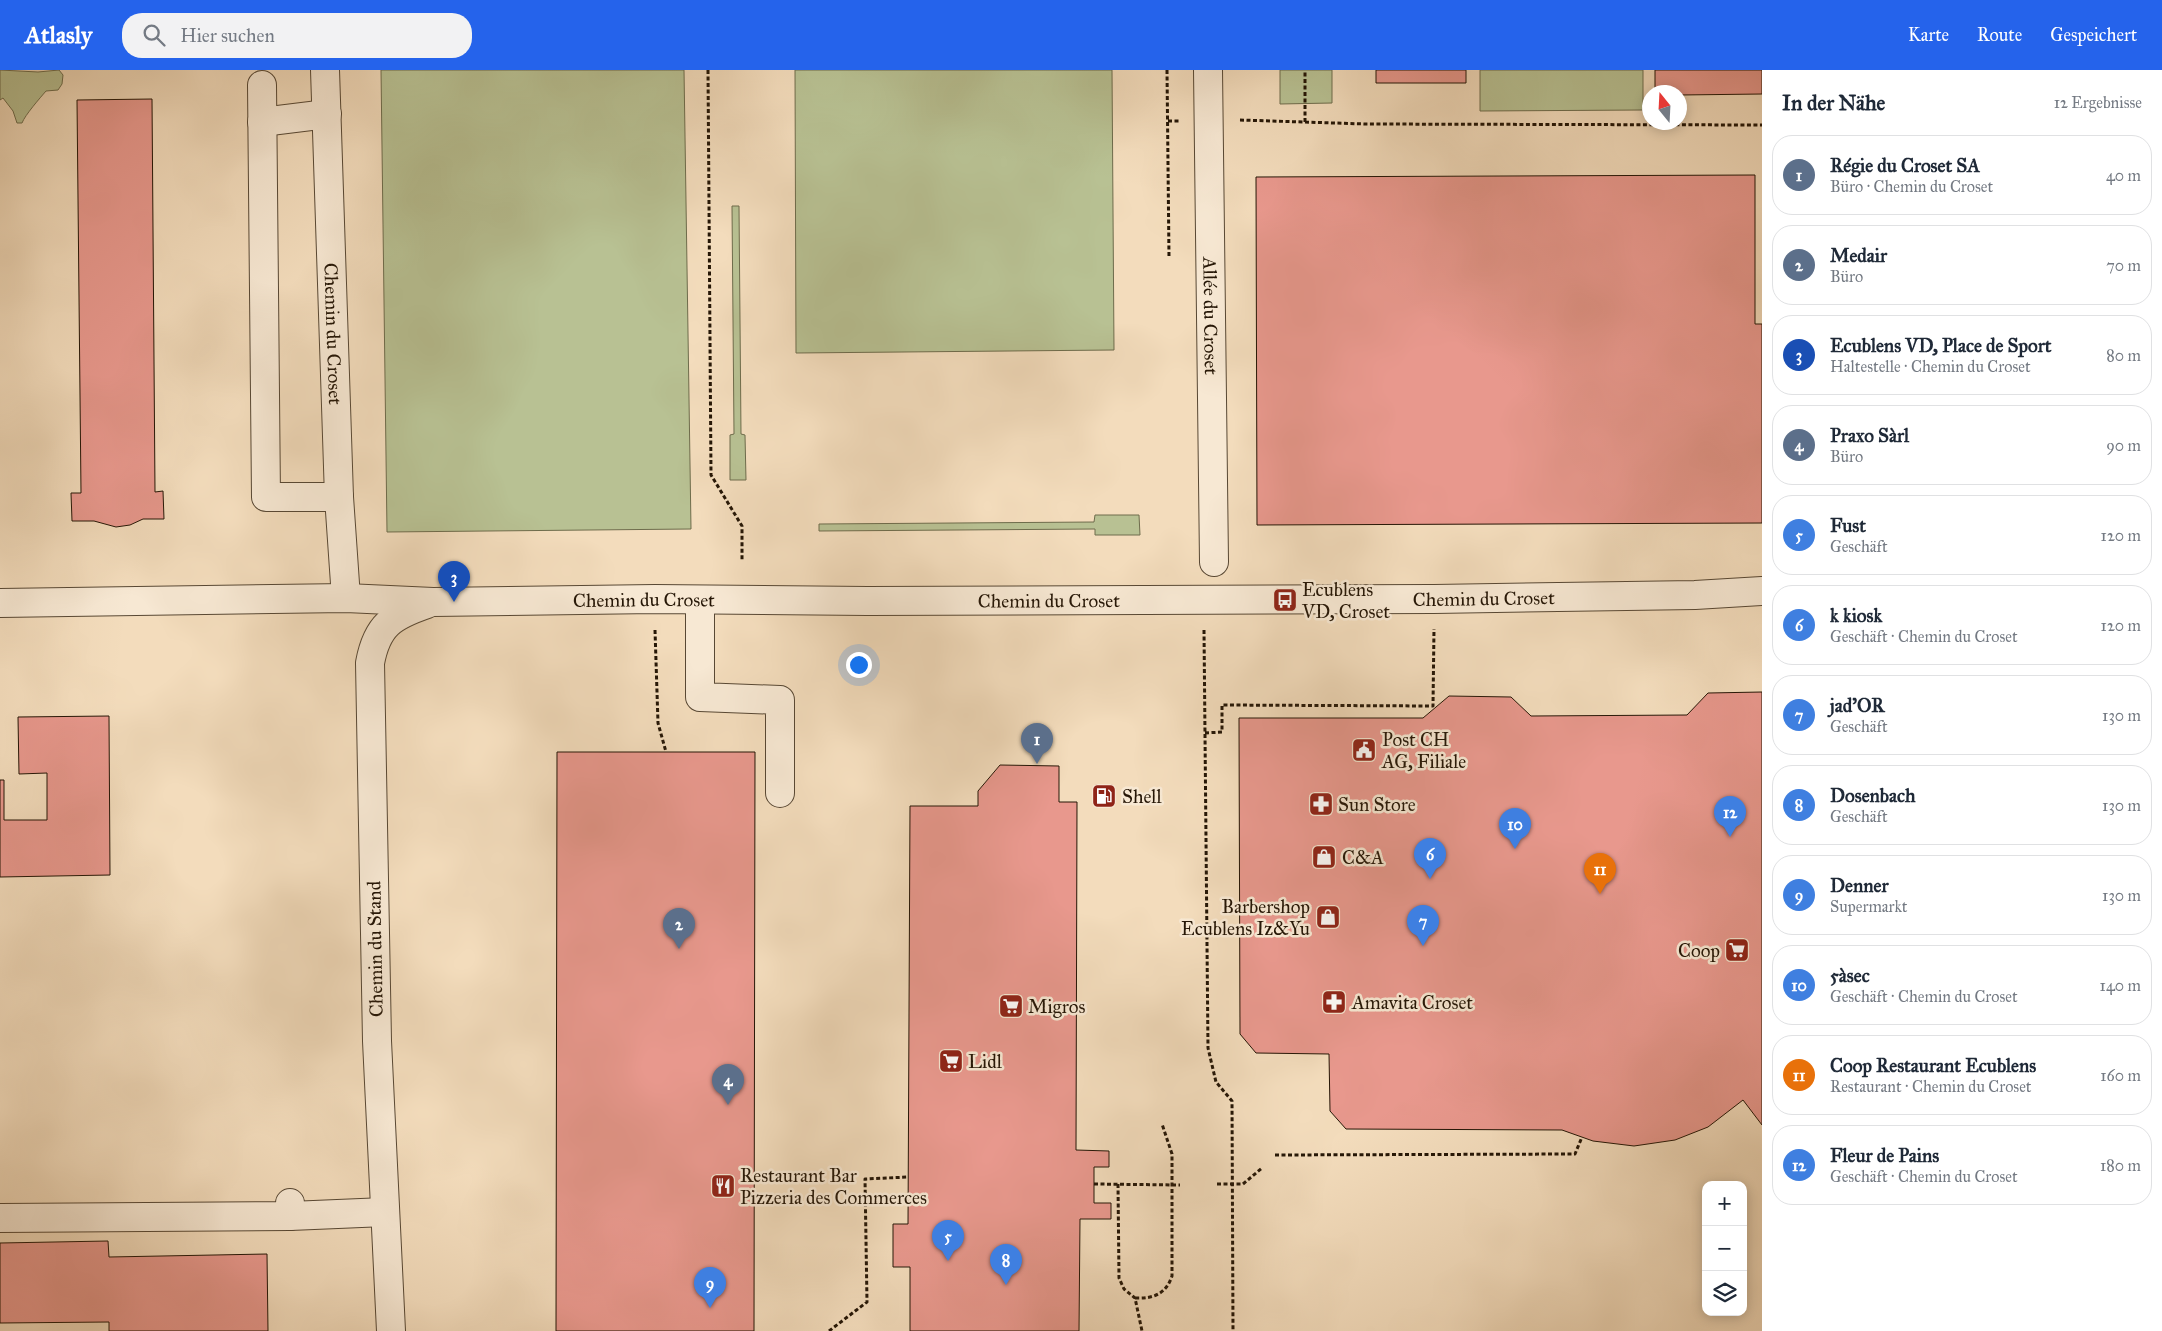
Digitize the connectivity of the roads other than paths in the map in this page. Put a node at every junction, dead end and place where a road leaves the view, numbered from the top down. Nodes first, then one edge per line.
1 (325, 70) edge
2 (1208, 70) edge
3 (262, 85) dead end
4 (327, 114) junction
5 (262, 122) junction
6 (339, 497) junction
7 (1214, 562) dead end
8 (1758, 593) edge
9 (346, 598) junction
10 (700, 600) junction
11 (434, 602) junction
12 (0, 603) edge
13 (780, 793) dead end
14 (385, 1212) junction
15 (0, 1218) edge
16 (391, 1331) edge

1 - 4 street, Chemin du Croset
2 - 7 street, Allée du Croset
3 - 5 street
4 - 5 street
4 - 6 street, Chemin du Croset
5 - 6 street
6 - 9 street, Chemin du Croset
8 - 10 street, Chemin du Croset
9 - 11 street, Chemin du Croset
9 - 12 street, Chemin du Croset
10 - 11 street, Chemin du Croset
10 - 13 street
11 - 14 street, Chemin du Stand
14 - 15 street
14 - 16 street, Chemin du Stand

